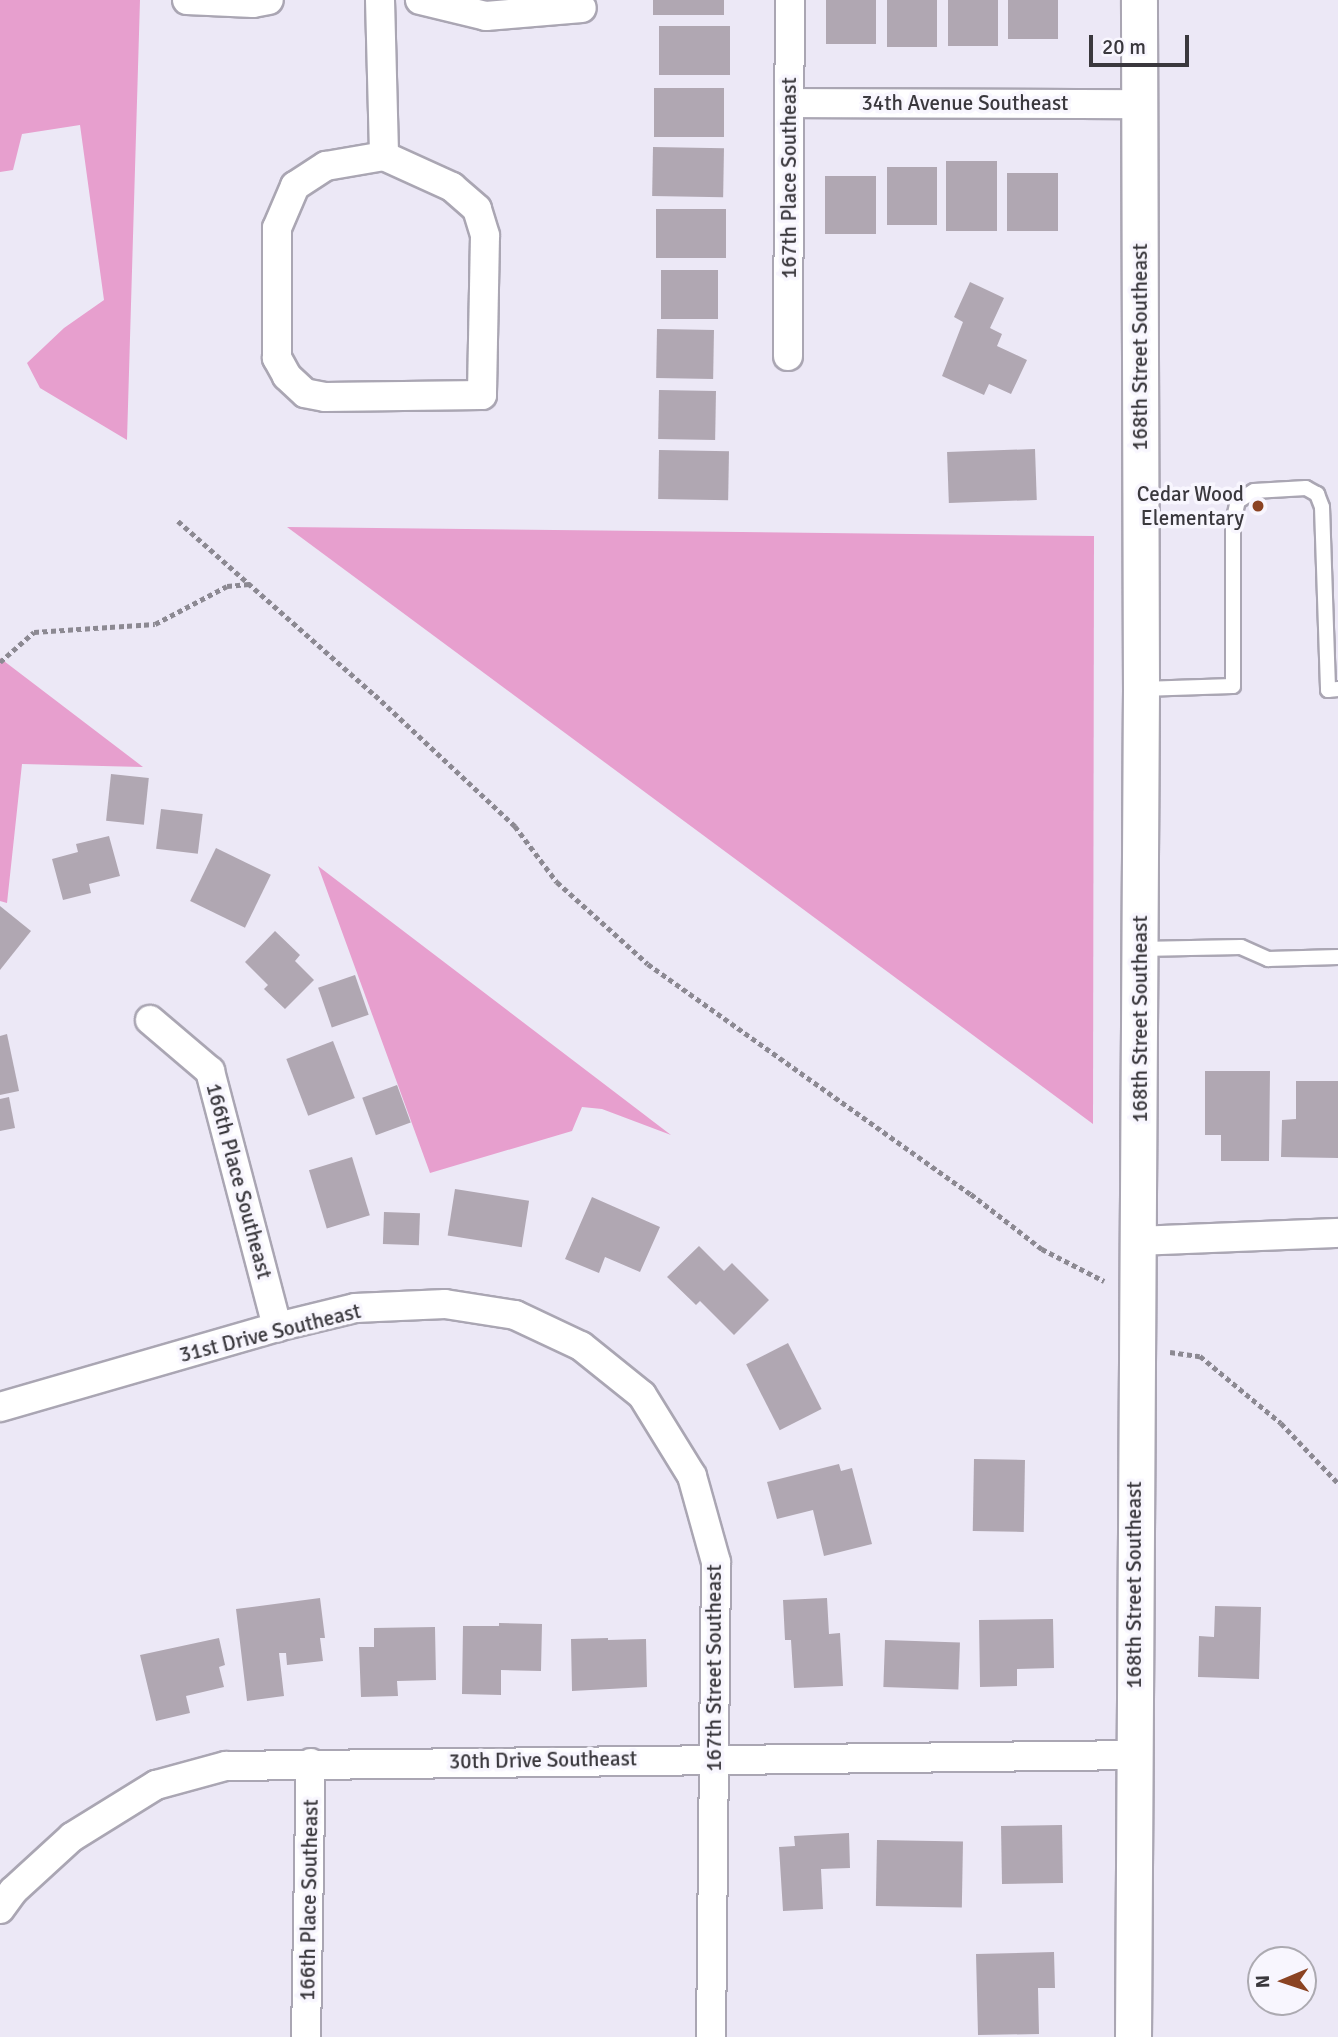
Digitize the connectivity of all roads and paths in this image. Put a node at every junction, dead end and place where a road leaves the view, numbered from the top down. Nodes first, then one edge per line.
1 (187, 0) edge
2 (269, 0) edge
3 (380, 0) edge
4 (420, 0) edge
5 (790, 0) edge
6 (1139, 0) edge
7 (582, 8) dead end
8 (790, 103) junction
9 (1139, 104) junction
10 (384, 156) junction
11 (788, 356) dead end
12 (178, 521) dead end
13 (253, 584) junction
14 (0, 662) edge
15 (1141, 689) junction
16 (1338, 689) edge
17 (1140, 949) junction
18 (1338, 957) edge
19 (150, 1020) dead end
20 (1338, 1233) edge
21 (1138, 1241) junction
22 (1138, 1298) junction
23 (277, 1327) junction
24 (581, 1346) joint
25 (1135, 1347) junction
26 (0, 1407) edge
27 (1338, 1483) edge
28 (1134, 1755) junction
29 (714, 1758) junction
30 (312, 1763) junction
31 (0, 1909) edge
32 (306, 2037) edge
33 (712, 2037) edge
34 (1133, 2037) edge

1 - 2 street
3 - 10 street
4 - 7 street
5 - 8 street, 167th Place Southeast
6 - 9 street, 168th Street Southeast
8 - 9 street, 34th Avenue Southeast
8 - 11 street, 167th Place Southeast
9 - 15 street, 168th Street Southeast
10 - 10 street
12 - 13 path
13 - 14 path
13 - 22 path
15 - 16 lane
15 - 17 street, 168th Street Southeast
17 - 18 lane
17 - 21 street, 168th Street Southeast
19 - 23 street, 166th Place Southeast
20 - 21 street
21 - 22 street, 168th Street Southeast
22 - 25 street, 168th Street Southeast
23 - 24 street, 31st Drive Southeast
23 - 26 street, 31st Drive Southeast
24 - 29 street, 167th Street Southeast
25 - 27 path
25 - 28 street, 168th Street Southeast
28 - 29 street, 30th Drive Southeast
28 - 34 street, 168th Street Southeast
29 - 30 street, 30th Drive Southeast
29 - 33 street, 167th Street Southeast
30 - 31 street, 30th Drive Southeast
30 - 32 street, 166th Place Southeast

